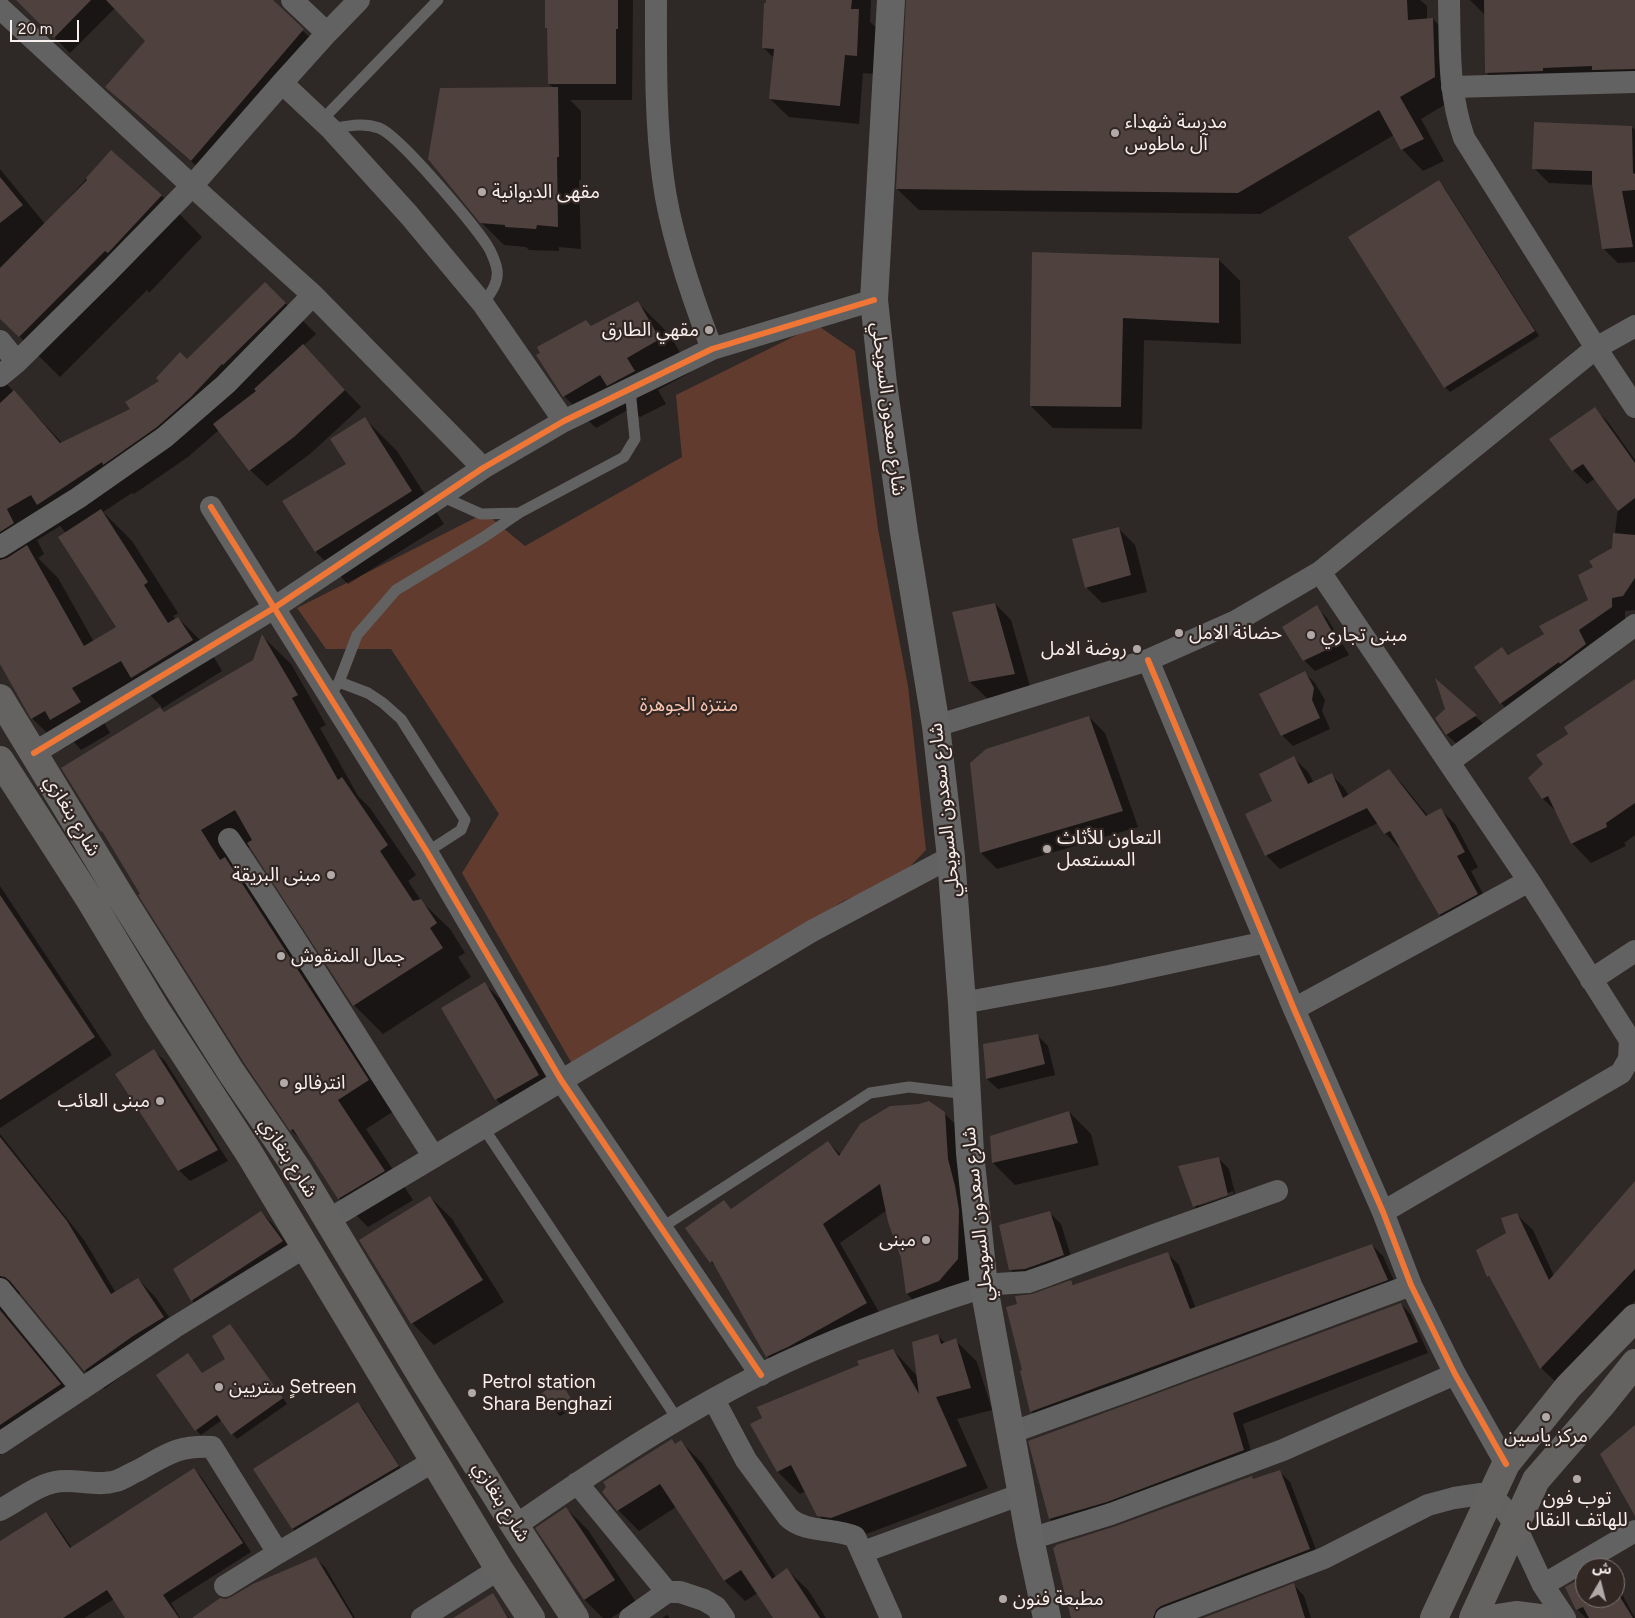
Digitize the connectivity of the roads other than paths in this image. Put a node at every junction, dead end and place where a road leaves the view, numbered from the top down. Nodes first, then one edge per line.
1 (292, 0) edge
2 (359, 0) edge
3 (438, 0) edge
4 (656, 0) edge
5 (891, 0) edge
6 (1449, 0) edge
7 (0, 8) edge
8 (327, 33) junction
9 (1635, 82) edge
10 (282, 83) junction
11 (1452, 87) junction
12 (327, 124) junction
13 (192, 186) junction
14 (313, 295) junction
15 (874, 300) junction
16 (483, 304) junction
17 (1635, 326) edge
18 (0, 341) edge
19 (1596, 348) junction
20 (712, 349) junction
21 (8, 369) edge
22 (630, 389) junction
23 (1635, 407) edge
24 (564, 421) junction
25 (483, 468) junction
26 (441, 496) junction
27 (211, 507) dead end
28 (519, 513) junction
29 (0, 547) edge
30 (1320, 572) junction
31 (274, 608) junction
32 (1635, 626) edge
33 (1148, 660) junction
34 (334, 688) junction
35 (0, 698) edge
36 (936, 726) junction
37 (34, 753) junction
38 (0, 760) edge
39 (1449, 762) junction
40 (229, 839) dead end
41 (427, 852) junction
42 (951, 857) junction
43 (1528, 881) junction
44 (1266, 942) junction
45 (1635, 951) edge
46 (1592, 980) junction
47 (962, 1003) junction
48 (1294, 1009) junction
49 (561, 1080) junction
50 (967, 1094) junction
51 (483, 1127) junction
52 (434, 1157) junction
53 (1277, 1191) dead end
54 (1382, 1212) junction
55 (328, 1220) junction
56 (661, 1228) junction
57 (305, 1246) junction
58 (1411, 1285) junction
59 (984, 1288) junction
60 (0, 1289) edge
61 (1635, 1318) edge
62 (1635, 1364) edge
63 (760, 1374) junction
64 (1455, 1374) junction
65 (82, 1389) junction
66 (714, 1400) junction
67 (678, 1420) junction
68 (1010, 1432) junction
69 (0, 1443) edge
70 (434, 1461) junction
71 (1506, 1464) junction
72 (577, 1483) junction
73 (1022, 1494) junction
74 (1490, 1495) junction
75 (0, 1510) edge
76 (1514, 1525) junction
77 (515, 1526) junction
78 (1635, 1531) edge
79 (1030, 1539) junction
80 (863, 1552) junction
81 (278, 1553) junction
82 (499, 1569) junction
83 (1543, 1585) junction
84 (225, 1586) dead end
85 (667, 1592) junction
86 (422, 1618) edge
87 (531, 1618) edge
88 (575, 1618) edge
89 (630, 1618) edge
90 (724, 1618) edge
91 (891, 1618) edge
92 (1047, 1618) edge
93 (1166, 1618) edge
94 (1434, 1618) edge
95 (1473, 1618) edge
96 (1497, 1618) edge
97 (1540, 1618) edge
98 (1565, 1618) edge

1 - 8 street
2 - 8 street
3 - 12 lane
4 - 20 street
5 - 15 main road, شارع سعدون السويحلي
6 - 11 street
7 - 13 street
8 - 10 street
9 - 11 street
10 - 12 street
10 - 13 street
11 - 19 street
12 - 16 street
12 - 16 lane
13 - 14 street
13 - 21 street
14 - 25 street
14 - 29 street
15 - 20 street
15 - 36 main road, شارع سعدون السويحلي
16 - 24 street
17 - 19 street
18 - 21 street
19 - 23 street
19 - 30 street
20 - 22 street
22 - 24 street
22 - 28 lane
24 - 25 street
25 - 26 street
26 - 28 lane
26 - 31 street
27 - 31 street
28 - 34 lane
30 - 33 street
30 - 39 street
31 - 34 street
31 - 37 street
32 - 39 street
33 - 36 street
33 - 44 street
34 - 41 street
34 - 41 lane
35 - 37 main road, شارع بنغازي
36 - 42 main road, شارع سعدون السويحلي
37 - 55 main road, شارع بنغازي
38 - 57 main road, شارع بنغازي
39 - 43 street
40 - 52 street
41 - 49 street
42 - 47 main road, شارع سعدون السويحلي
42 - 49 street
43 - 46 street
43 - 48 street
44 - 47 street
44 - 48 street
45 - 46 street
46 - 54 street
47 - 50 main road, شارع سعدون السويحلي
48 - 54 street
49 - 51 street
49 - 56 street
50 - 56 lane
50 - 59 main road, شارع سعدون السويحلي
51 - 52 street
51 - 67 lane
52 - 55 street
53 - 59 street
54 - 58 street
55 - 77 main road, شارع بنغازي
56 - 63 street
57 - 65 street
57 - 70 main road, شارع بنغازي
58 - 64 street
58 - 68 street
59 - 63 street
59 - 68 main road, شارع سعدون السويحلي
60 - 65 street
61 - 71 main road
62 - 76 main road
63 - 66 street
64 - 71 street
64 - 79 street
65 - 69 street
66 - 67 street
66 - 80 street
67 - 72 street
68 - 73 main road, شارع سعدون السويحلي
70 - 81 street
70 - 82 main road, شارع بنغازي
71 - 74 main road
72 - 77 street
72 - 85 street
73 - 79 main road, شارع سعدون السويحلي
73 - 80 street
74 - 76 street
74 - 93 street
74 - 94 main road
75 - 81 street
76 - 83 street
76 - 95 main road
77 - 88 main road, شارع بنغازي
78 - 83 street
79 - 92 main road, شارع سعدون السويحلي
80 - 91 street
81 - 84 street
82 - 86 street
82 - 87 main road, شارع بنغازي
83 - 98 street
85 - 89 street
85 - 90 street
96 - 97 main road

